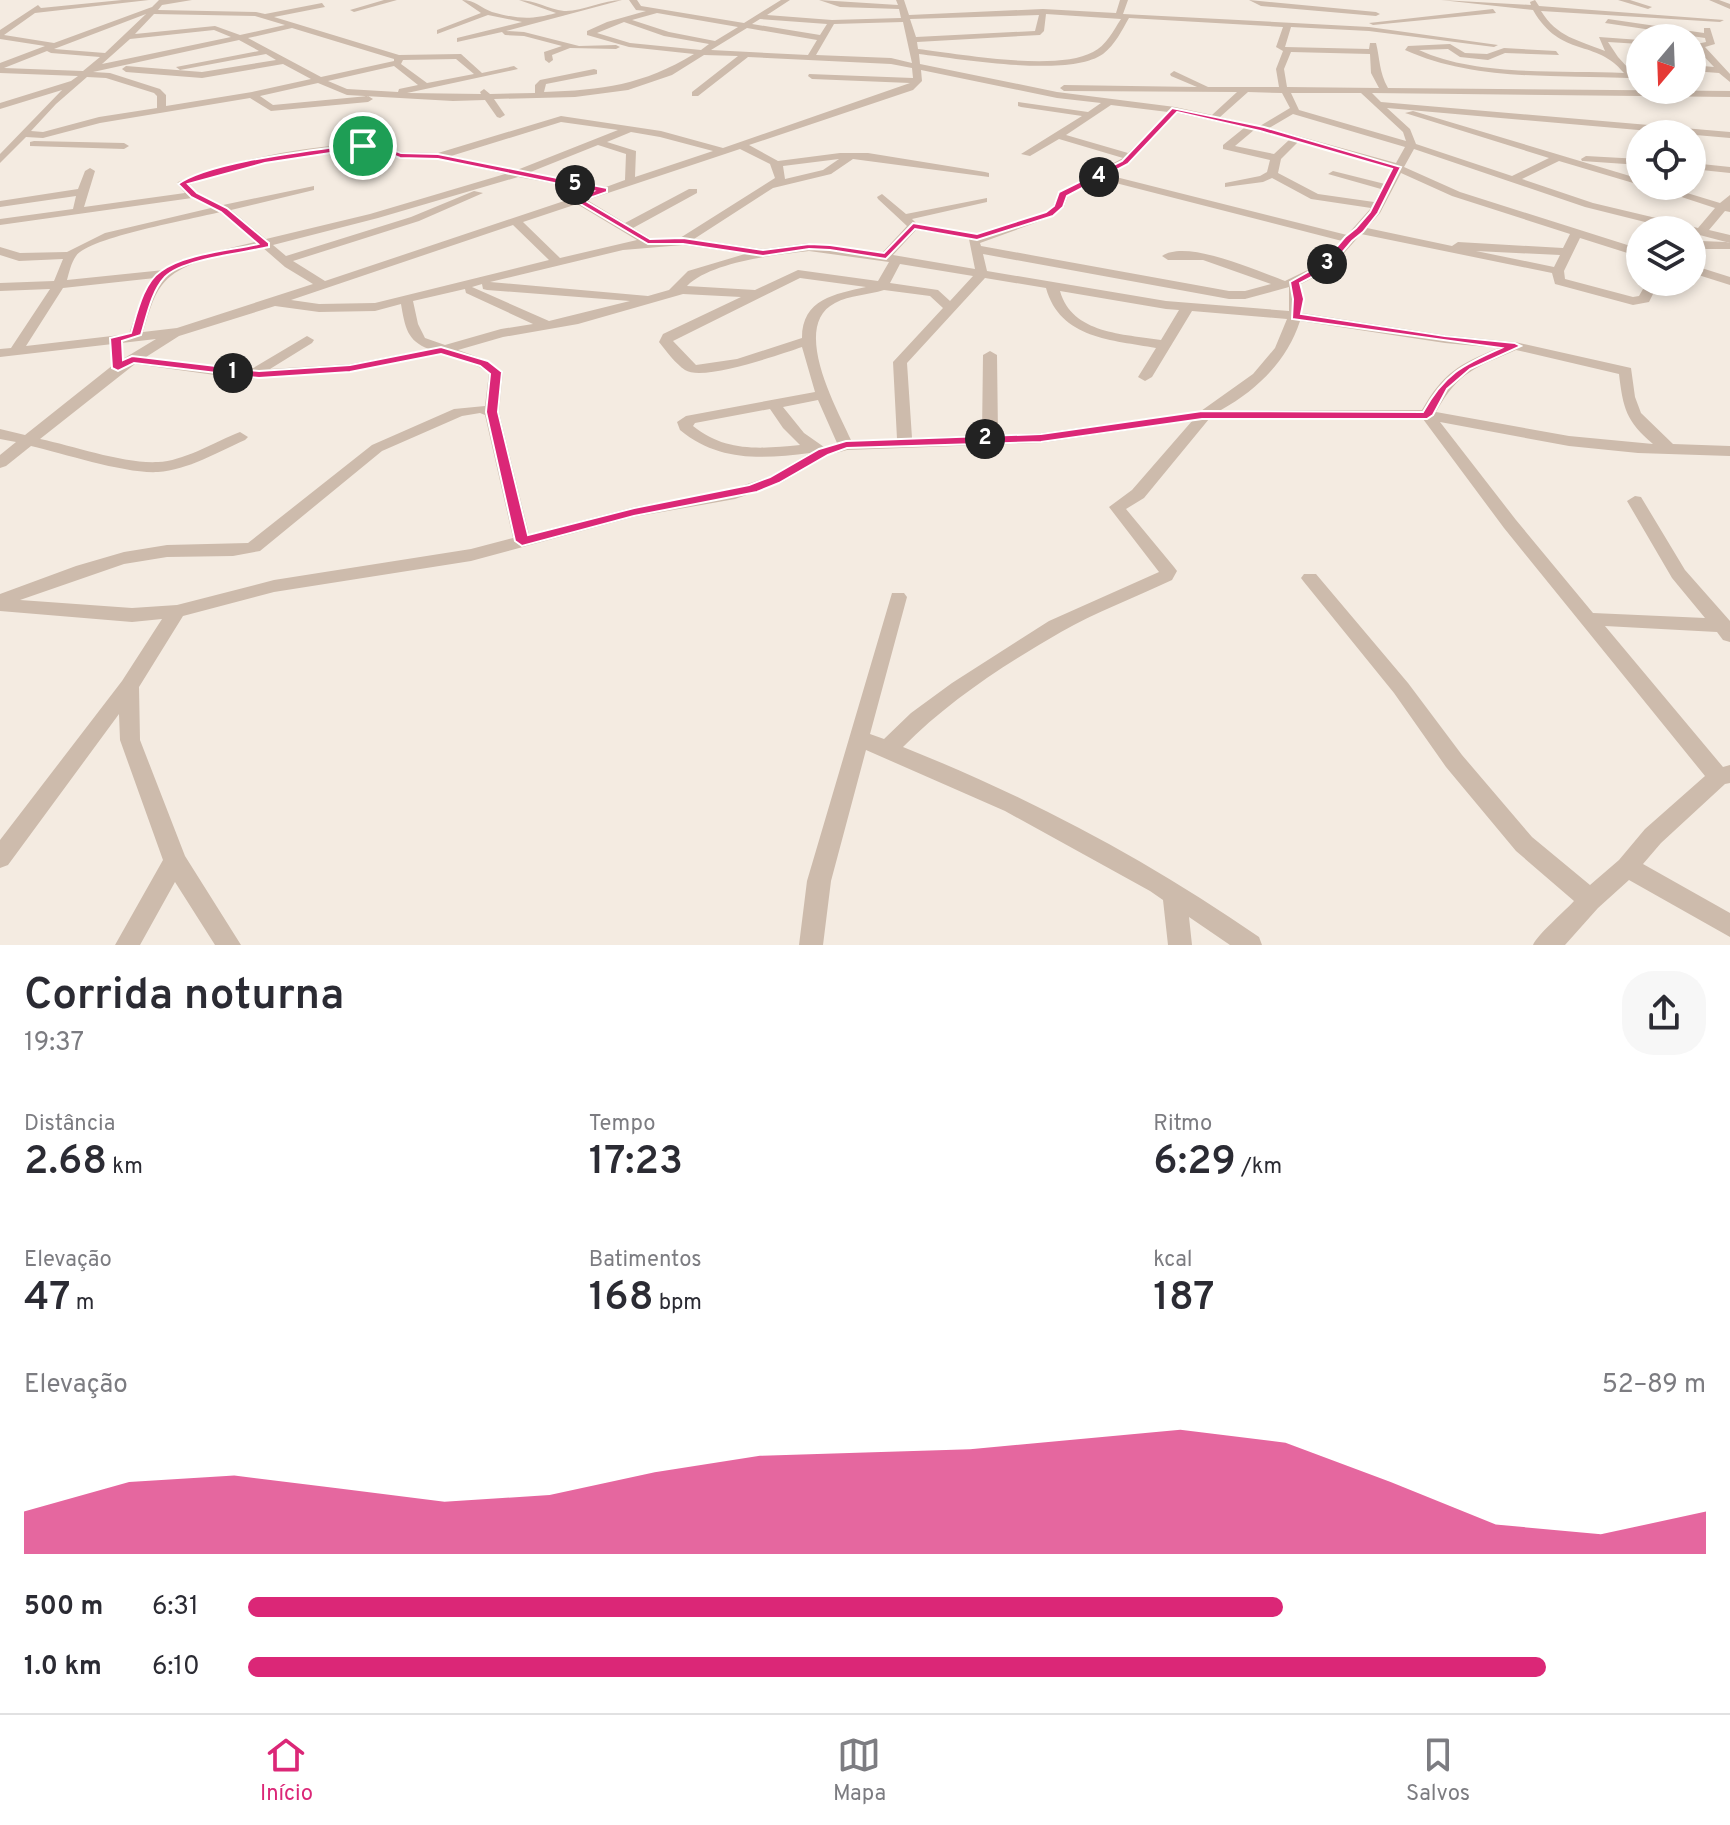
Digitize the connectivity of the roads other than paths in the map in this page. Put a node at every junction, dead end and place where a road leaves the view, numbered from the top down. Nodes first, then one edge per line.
1 (57, 0) edge
2 (145, 0) edge
3 (188, 0) edge
4 (393, 0) edge
5 (466, 0) edge
6 (523, 0) edge
7 (573, 0) edge
8 (620, 0) edge
9 (633, 0) edge
10 (786, 0) edge
11 (823, 0) edge
12 (1115, 0) edge
13 (1124, 0) edge
14 (1253, 0) edge
15 (1445, 0) edge
16 (1622, 0) edge
17 (1713, 0) edge
18 (1370, 1) edge
19 (99, 2) edge
20 (537, 3) junction
21 (1534, 4) edge
22 (158, 5) edge
23 (322, 5) dead end
24 (592, 6) junction
25 (1522, 7) junction
26 (1730, 7) edge
27 (354, 10) dead end
28 (31, 11) junction
29 (656, 11) junction
30 (903, 11) edge
31 (1043, 11) junction
32 (1564, 11) junction
33 (487, 13) junction
34 (563, 13) junction
35 (601, 14) junction
36 (503, 15) junction
37 (267, 17) junction
38 (758, 17) junction
39 (692, 18) junction
40 (1125, 18) junction
41 (1704, 19) junction
42 (532, 20) junction
43 (627, 21) junction
44 (1725, 21) edge
45 (832, 22) junction
46 (292, 26) junction
47 (745, 26) junction
48 (1287, 26) junction
49 (1373, 26) junction
50 (1306, 27) junction
51 (654, 30) junction
52 (97, 31) junction
53 (440, 32) dead end
54 (483, 34) junction
55 (0, 35) edge
56 (129, 35) junction
57 (1709, 36) junction
58 (242, 38) junction
59 (822, 38) junction
60 (460, 40) dead end
61 (1626, 41) edge
62 (714, 43) junction
63 (1569, 43) junction
64 (58, 45) junction
65 (914, 45) junction
66 (1494, 45) dead end
67 (1706, 45) edge
68 (568, 46) junction
69 (637, 46) junction
70 (44, 50) junction
71 (1288, 50) junction
72 (1309, 51) junction
73 (265, 52) junction
74 (698, 52) junction
75 (1375, 52) junction
76 (1556, 53) junction
77 (0, 54) edge
78 (105, 55) junction
79 (744, 56) junction
80 (24, 57) junction
81 (811, 57) junction
82 (1706, 57) edge
83 (397, 60) junction
84 (549, 60) dead end
85 (283, 61) junction
86 (1618, 61) junction
87 (1626, 62) edge
88 (102, 67) junction
89 (0, 68) edge
90 (915, 68) junction
91 (1506, 68) junction
92 (514, 69) dead end
93 (1706, 69) edge
94 (1626, 70) edge
95 (1720, 70) junction
96 (157, 71) junction
97 (1554, 71) junction
98 (86, 72) junction
99 (594, 72) dead end
100 (35, 73) junction
101 (214, 74) junction
102 (1174, 74) dead end
103 (480, 75) junction
104 (812, 76) dead end
105 (1626, 76) edge
106 (468, 78) junction
107 (320, 79) junction
108 (1730, 79) edge
109 (12, 80) dead end
110 (918, 81) junction
111 (75, 82) junction
112 (424, 85) junction
113 (175, 86) dead end
114 (1035, 89) junction
115 (1212, 89) junction
116 (1245, 90) junction
117 (1281, 90) junction
118 (340, 91) junction
119 (1364, 91) junction
120 (1385, 91) junction
121 (1533, 93) junction
122 (1626, 93) edge
123 (695, 94) dead end
124 (1615, 94) junction
125 (390, 95) junction
126 (540, 95) junction
127 (1706, 95) edge
128 (1729, 96) edge
129 (489, 97) junction
130 (255, 98) junction
131 (1235, 99) junction
132 (1110, 101) junction
133 (1021, 104) dead end
134 (1381, 104) junction
135 (1620, 104) dead end
136 (0, 106) edge
137 (335, 109) junction
138 (162, 110) junction
139 (1175, 110) junction
140 (1293, 111) junction
141 (500, 115) dead end
142 (1090, 115) junction
143 (1626, 115) dead end
144 (1214, 118) junction
145 (1554, 119) junction
146 (1628, 120) edge
147 (1626, 125) edge
148 (1257, 128) junction
149 (628, 130) junction
150 (1706, 133) edge
151 (24, 134) junction
152 (1730, 135) edge
153 (1059, 136) junction
154 (1296, 139) junction
155 (598, 142) junction
156 (1410, 145) junction
157 (124, 146) dead end
158 (742, 146) junction
159 (8, 148) edge
160 (724, 151) junction
161 (1026, 154) dead end
162 (852, 155) junction
163 (438, 156) junction
164 (1554, 156) junction
165 (1130, 157) junction
166 (1276, 158) junction
167 (0, 160) edge
168 (1626, 161) edge
169 (778, 164) junction
170 (1397, 167) junction
171 (1706, 167) edge
172 (1730, 170) edge
173 (90, 171) dead end
174 (517, 174) junction
175 (1272, 174) junction
176 (1333, 174) dead end
177 (985, 175) dead end
178 (1101, 176) junction
179 (1626, 178) edge
180 (1512, 180) junction
181 (491, 181) junction
182 (630, 181) junction
183 (773, 185) junction
184 (1229, 185) dead end
185 (1385, 187) junction
186 (310, 188) dead end
187 (604, 190) junction
188 (693, 191) dead end
189 (82, 192) junction
190 (194, 195) junction
191 (882, 197) dead end
192 (577, 199) junction
193 (983, 200) dead end
194 (1706, 200) edge
195 (0, 204) edge
196 (1727, 205) edge
197 (1377, 206) junction
198 (78, 210) junction
199 (224, 210) junction
200 (943, 210) junction
201 (1634, 216) edge
202 (514, 220) junction
203 (909, 221) junction
204 (0, 222) edge
205 (1706, 222) edge
206 (627, 227) junction
207 (963, 234) junction
208 (1354, 234) junction
209 (1576, 234) junction
210 (1706, 234) edge
211 (1730, 239) edge
212 (683, 241) junction
213 (648, 242) junction
214 (976, 243) junction
215 (266, 245) junction
216 (1706, 245) edge
217 (1730, 246) edge
218 (1436, 248) junction
219 (1626, 249) edge
220 (0, 251) edge
221 (1567, 252) junction
222 (763, 253) junction
223 (70, 255) junction
224 (1168, 256) dead end
225 (891, 257) junction
226 (285, 260) junction
227 (559, 263) junction
228 (1558, 271) junction
229 (163, 273) junction
230 (1706, 273) edge
231 (982, 274) junction
232 (1730, 281) edge
233 (1290, 283) junction
234 (59, 285) junction
235 (323, 285) junction
236 (882, 286) junction
237 (1052, 286) junction
238 (0, 287) edge
239 (468, 287) junction
240 (674, 292) junction
241 (759, 294) junction
242 (1646, 296) edge
243 (653, 299) junction
244 (275, 302) junction
245 (407, 302) junction
246 (949, 307) junction
247 (1187, 308) junction
248 (1296, 316) junction
249 (548, 326) junction
250 (178, 332) junction
251 (135, 335) junction
252 (116, 338) junction
253 (307, 340) dead end
254 (808, 341) junction
255 (1165, 345) junction
256 (1515, 346) junction
257 (16, 351) junction
258 (441, 351) junction
259 (0, 353) edge
260 (990, 355) dead end
261 (132, 359) junction
262 (118, 368) junction
263 (251, 375) junction
264 (1145, 377) dead end
265 (823, 395) junction
266 (775, 405) junction
267 (492, 412) junction
268 (1202, 415) junction
269 (1427, 415) junction
270 (0, 434) edge
271 (240, 437) dead end
272 (990, 438) junction
273 (28, 439) junction
274 (905, 441) junction
275 (846, 445) junction
276 (1668, 448) junction
277 (818, 450) junction
278 (1730, 451) edge
279 (0, 463) edge
280 (1635, 501) dead end
281 (522, 541) junction
282 (1310, 578) dead end
283 (898, 597) dead end
284 (0, 603) edge
285 (177, 611) junction
286 (1590, 619) junction
287 (1727, 629) edge
288 (129, 686) junction
289 (861, 739) junction
290 (888, 749) junction
291 (1724, 776) edge
292 (0, 858) edge
293 (175, 861) junction
294 (1627, 867) junction
295 (1175, 896) junction
296 (1590, 900) junction
297 (1730, 926) edge
298 (127, 945) edge
299 (229, 945) edge
300 (811, 945) edge
301 (1180, 945) edge
302 (1250, 945) edge
303 (1545, 945) edge

1 - 28 street
2 - 19 street
3 - 22 street
4 - 27 street
5 - 33 street
6 - 20 street
7 - 24 street
8 - 24 street
8 - 35 street
9 - 29 street
10 - 38 street
11 - 30 street
12 - 13 street
13 - 40 street
14 - 49 street
15 - 25 street
16 - 41 street
17 - 26 street
18 - 49 street
19 - 28 street
20 - 34 street
20 - 36 street
21 - 25 street
21 - 32 street
21 - 63 street
22 - 37 street
22 - 52 street
22 - 56 street
23 - 37 street
24 - 34 street
25 - 49 street
28 - 55 street
29 - 39 street
29 - 43 street
30 - 31 street
30 - 45 street
30 - 65 street
31 - 40 street
31 - 65 street
32 - 41 street
32 - 57 street
33 - 36 street
33 - 53 street
34 - 42 street
35 - 42 street
35 - 43 street
36 - 42 street
37 - 46 street
38 - 45 street
38 - 47 street
39 - 47 street
39 - 51 street
40 - 48 street
40 - 65 street
41 - 44 street
42 - 54 street
43 - 51 street
43 - 69 street
44 - 57 street
45 - 59 street
46 - 58 street
46 - 83 street
47 - 59 street
47 - 62 street
48 - 50 street
48 - 71 street
49 - 50 street
49 - 66 street
49 - 75 street
50 - 72 street
51 - 62 street
52 - 56 street
52 - 64 street
54 - 60 street
54 - 68 street
55 - 64 street
56 - 58 street
56 - 78 street
57 - 67 street
58 - 73 street
58 - 88 street
59 - 81 street
61 - 86 street
62 - 74 street
63 - 76 street
63 - 86 street
64 - 70 street
65 - 90 street
68 - 69 street
68 - 84 street
69 - 74 street
70 - 78 street
70 - 80 street
71 - 72 street
71 - 117 street
72 - 75 street
73 - 85 street
73 - 96 street
74 - 79 street
74 - 126 street
75 - 120 street
76 - 91 street
76 - 97 street
77 - 80 street
78 - 98 street
79 - 81 street
79 - 123 street
80 - 89 street
81 - 90 street
82 - 95 street
83 - 103 street
83 - 107 street
83 - 112 street
85 - 101 street
85 - 107 street
86 - 87 street
86 - 94 street
88 - 96 street
88 - 98 street
89 - 100 street
90 - 110 street
90 - 114 street
91 - 97 street
91 - 121 street
92 - 103 street
93 - 95 street
95 - 108 street
96 - 101 street
97 - 105 street
98 - 100 street
98 - 111 street
98 - 138 street
99 - 126 street
100 - 109 street
101 - 113 street
102 - 115 street
103 - 106 street
104 - 110 street
106 - 112 street
106 - 129 street
107 - 118 street
107 - 130 street
110 - 158 street
111 - 136 street
111 - 151 street
112 - 125 street
114 - 115 street
114 - 132 street
115 - 116 street
115 - 131 street
116 - 117 street
116 - 131 street
117 - 119 street
117 - 140 street
118 - 125 street
118 - 137 street
119 - 120 street
119 - 134 street
120 - 121 street
121 - 124 street
121 - 145 street
122 - 124 street
124 - 135 street
125 - 129 street
125 - 137 street
126 - 129 street
127 - 128 street
129 - 141 street
130 - 137 street
130 - 138 street
131 - 144 street
132 - 139 street
132 - 142 street
133 - 142 street
134 - 145 street
134 - 156 street
134 - 164 street
138 - 151 street
139 - 144 street
139 - 165 street
140 - 148 street
140 - 156 street
142 - 153 street
143 - 146 street
144 - 148 street
145 - 147 street
148 - 154 street
148 - 166 street
149 - 155 street
149 - 160 street
149 - 163 street
150 - 152 street
151 - 159 street
153 - 161 street
153 - 165 street
154 - 166 street
154 - 170 street
155 - 174 street
155 - 182 street
156 - 170 street
156 - 180 street
157 - 159 street
158 - 160 street
158 - 169 street
159 - 167 street
160 - 182 street
162 - 169 street
162 - 177 street
162 - 183 street
163 - 174 street
163 - 190 street
164 - 168 street
164 - 179 street
164 - 180 street
165 - 178 street
166 - 175 street
169 - 183 street
170 - 185 street
170 - 209 street
171 - 172 street
173 - 189 street
174 - 181 street
174 - 187 street
175 - 184 street
175 - 197 street
176 - 185 street
178 - 208 street
178 - 214 street
180 - 201 street
181 - 215 street
181 - 226 street
182 - 187 street
183 - 212 street
185 - 197 street
186 - 199 street
187 - 192 street
188 - 206 street
189 - 195 street
189 - 198 street
190 - 198 street
190 - 199 street
191 - 203 street
192 - 202 street
192 - 206 street
193 - 200 street
194 - 196 street
196 - 205 street
197 - 208 street
198 - 204 street
199 - 215 street
199 - 223 street
200 - 203 street
200 - 207 street
202 - 227 street
202 - 235 street
203 - 207 street
203 - 225 street
206 - 213 street
207 - 214 street
208 - 218 street
208 - 233 street
209 - 219 street
209 - 221 street
210 - 211 street
212 - 213 street
212 - 222 street
213 - 227 street
214 - 231 street
214 - 233 street
215 - 226 street
215 - 229 street
216 - 217 street
218 - 221 street
218 - 228 street
220 - 223 street
221 - 228 street
222 - 225 street
222 - 240 street
223 - 234 street
224 - 233 street
225 - 231 street
225 - 236 street
226 - 235 street
227 - 239 street
228 - 242 street
229 - 234 street
229 - 251 street
230 - 232 street
231 - 237 street
231 - 246 street
233 - 248 street
234 - 238 street
234 - 257 street
235 - 244 street
236 - 241 street
236 - 246 street
236 - 254 street
237 - 247 street
237 - 255 street
239 - 243 street
239 - 245 street
239 - 249 street
240 - 241 street
240 - 243 street
241 - 254 street
243 - 249 street
244 - 245 street
244 - 250 street
245 - 258 street
246 - 274 street
247 - 248 street
247 - 255 street
248 - 256 street
248 - 268 street
249 - 258 street
250 - 251 street
250 - 261 street
251 - 252 street
252 - 257 street
252 - 262 street
253 - 263 street
254 - 265 street
255 - 264 street
256 - 269 street
256 - 276 street
257 - 259 street
258 - 263 street
258 - 267 street
260 - 272 street
261 - 262 street
261 - 263 street
262 - 273 street
265 - 266 street
265 - 275 street
266 - 277 street
266 - 277 street
267 - 281 street
267 - 284 street
268 - 269 street
268 - 272 street
268 - 290 street
269 - 276 street
269 - 286 street
270 - 273 street
271 - 273 street
272 - 274 street
273 - 279 street
274 - 275 street
275 - 277 street
276 - 278 street
277 - 281 street
280 - 287 street
281 - 285 street
282 - 296 street
283 - 289 street
284 - 285 street
285 - 288 street
286 - 287 street
286 - 291 street
288 - 292 street
288 - 293 street
289 - 290 street
289 - 300 street
290 - 295 street
291 - 294 street
293 - 298 street
293 - 299 street
294 - 296 street
294 - 297 street
295 - 301 street
295 - 302 street
296 - 303 street

